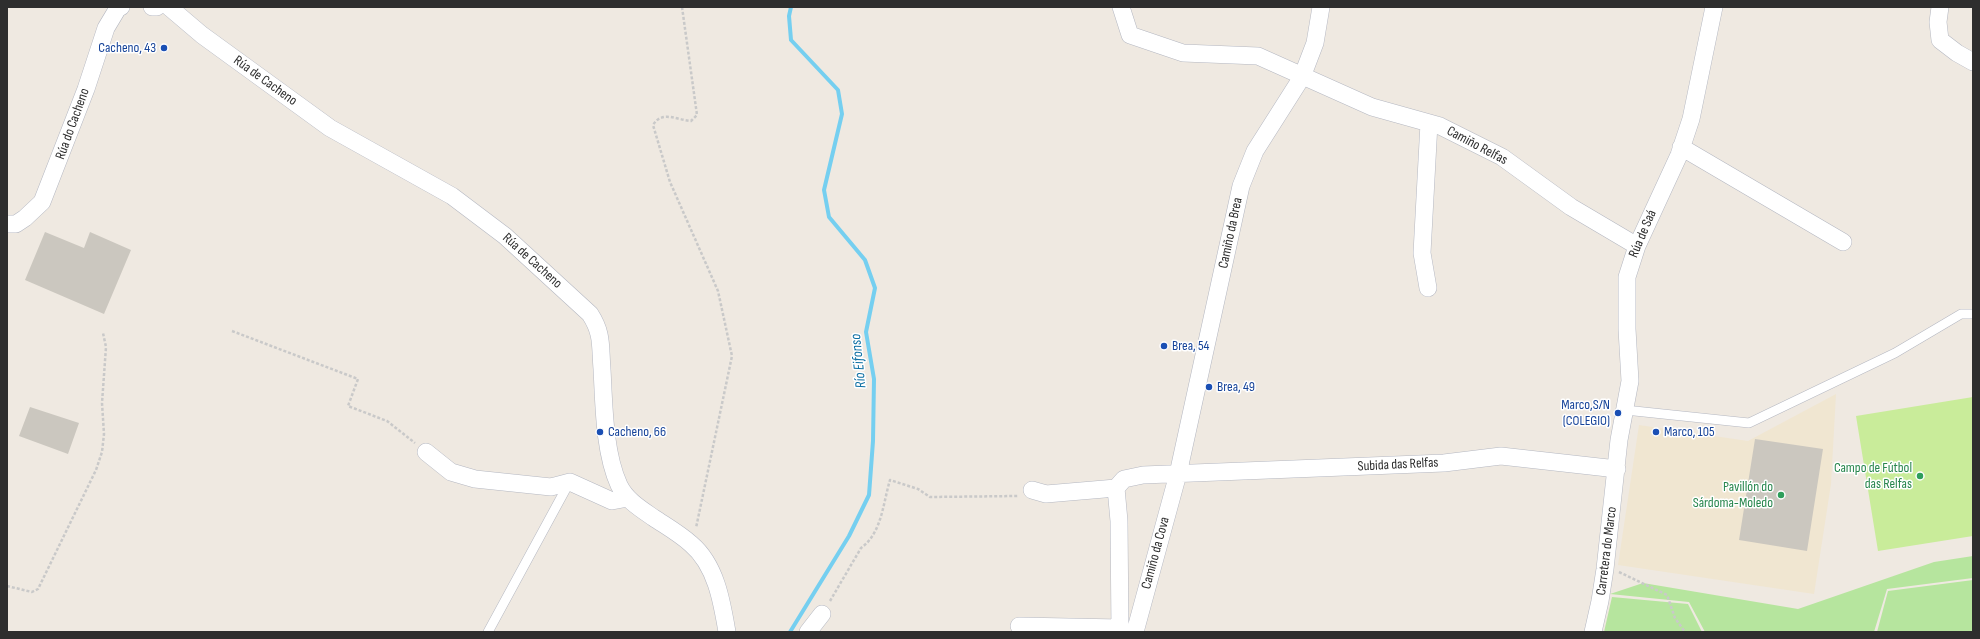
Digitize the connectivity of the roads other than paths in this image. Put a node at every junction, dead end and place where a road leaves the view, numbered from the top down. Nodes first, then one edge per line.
1 (121, 7) edge
2 (152, 7) edge
3 (157, 7) edge
4 (169, 7) edge
5 (1121, 7) edge
6 (1321, 7) edge
7 (1714, 7) edge
8 (1940, 7) edge
9 (1973, 62) edge
10 (1302, 77) junction
11 (1429, 123) junction
12 (1681, 147) junction
13 (7, 224) edge
14 (1843, 242) dead end
15 (1637, 246) junction
16 (1428, 288) dead end
17 (1973, 314) edge
18 (1625, 410) junction
19 (426, 452) road end
20 (1617, 469) junction
21 (1178, 474) junction
22 (570, 482) junction
23 (1116, 488) junction
24 (1032, 490) road end
25 (628, 498) junction
26 (822, 614) road end
27 (1018, 626) dead end
28 (1125, 631) edge
29 (488, 632) edge
30 (728, 632) edge
31 (808, 632) edge
32 (1593, 632) edge

1 - 13 street, Rúa do Cacheno
2 - 3 street
4 - 25 street, Rúa de Cacheno
5 - 10 street, Camiño Relfas
6 - 10 street, Camiño da Brea
7 - 12 street, Rúa de Saá
8 - 9 street
10 - 11 street, Camiño Relfas
10 - 21 street, Camiño da Brea
11 - 15 street, Camiño Relfas
11 - 16 street
12 - 14 street
12 - 15 street, Rúa de Saá
15 - 18 street, Rúa de Saá
17 - 18 lane
18 - 20 street, Rúa de Saá
19 - 22 street
20 - 21 street, Subida das Relfas
20 - 32 street, Carretera do Marco
21 - 23 street, Subida das Relfas
21 - 28 street, Camiño da Cova
22 - 25 street
22 - 29 lane
23 - 24 street
23 - 28 street
25 - 30 street, Rúa de Cacheno
26 - 31 street
27 - 28 street

